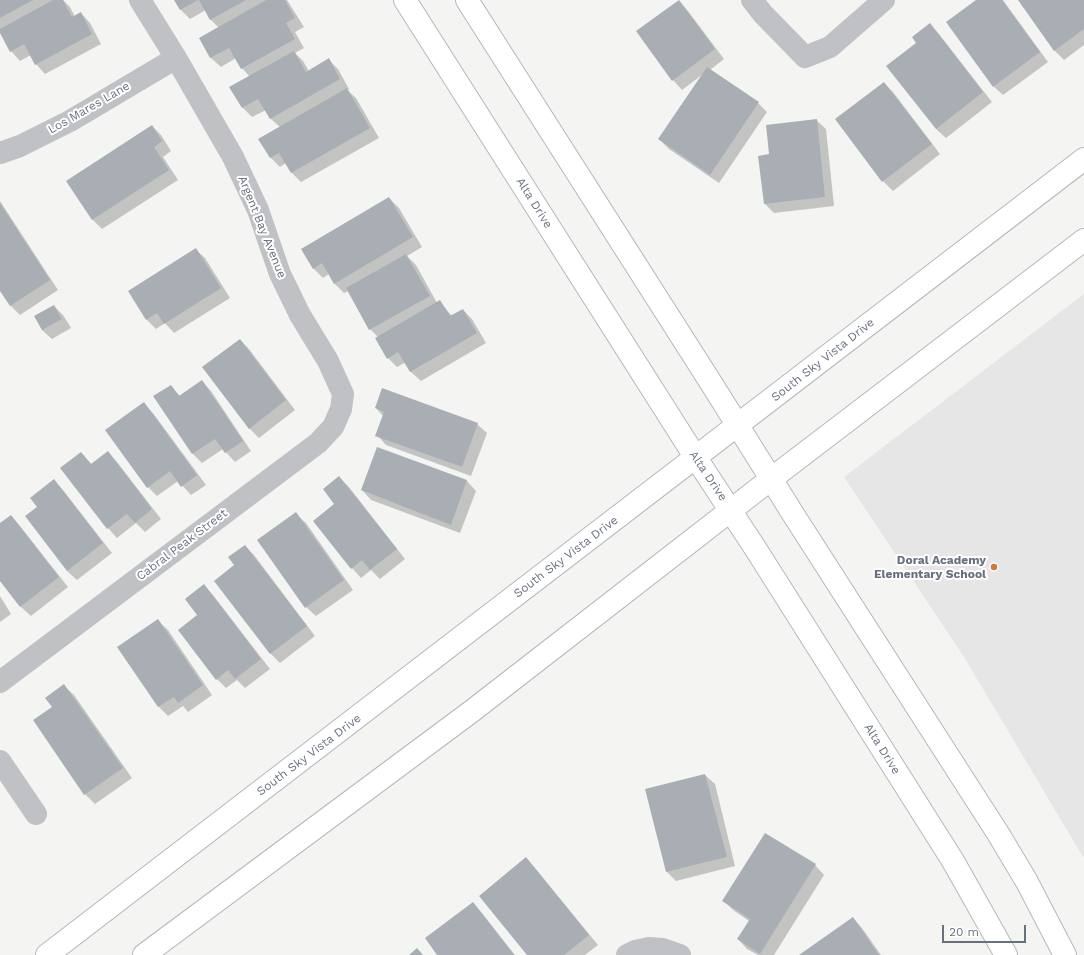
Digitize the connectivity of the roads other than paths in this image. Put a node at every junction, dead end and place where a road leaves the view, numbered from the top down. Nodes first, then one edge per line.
1 (140, 0) edge
2 (405, 0) edge
3 (467, 0) edge
4 (752, 0) edge
5 (884, 0) edge
6 (176, 58) junction
7 (0, 153) edge
8 (1084, 159) edge
9 (1084, 240) edge
10 (343, 394) joint
11 (738, 425) junction
12 (696, 458) junction
13 (771, 479) junction
14 (731, 510) junction
15 (0, 682) edge
16 (0, 761) edge
17 (36, 814) dead end
18 (672, 952) edge
19 (47, 955) edge
20 (144, 955) edge
21 (627, 955) edge
22 (1006, 955) edge
23 (1065, 955) edge

1 - 6 street, Argent Bay Avenue
2 - 12 main road, Alta Drive
3 - 11 main road
4 - 5 street
6 - 7 street, Los Mares Lane
6 - 10 street, Argent Bay Avenue
8 - 11 main road, South Sky Vista Drive
9 - 13 main road
10 - 15 street, Cabral Peak Street
11 - 12 main road, South Sky Vista Drive
11 - 13 main road
12 - 14 main road, Alta Drive
12 - 19 main road, South Sky Vista Drive
13 - 14 main road
13 - 23 main road
14 - 20 main road
14 - 22 main road, Alta Drive
16 - 17 street
18 - 21 street

